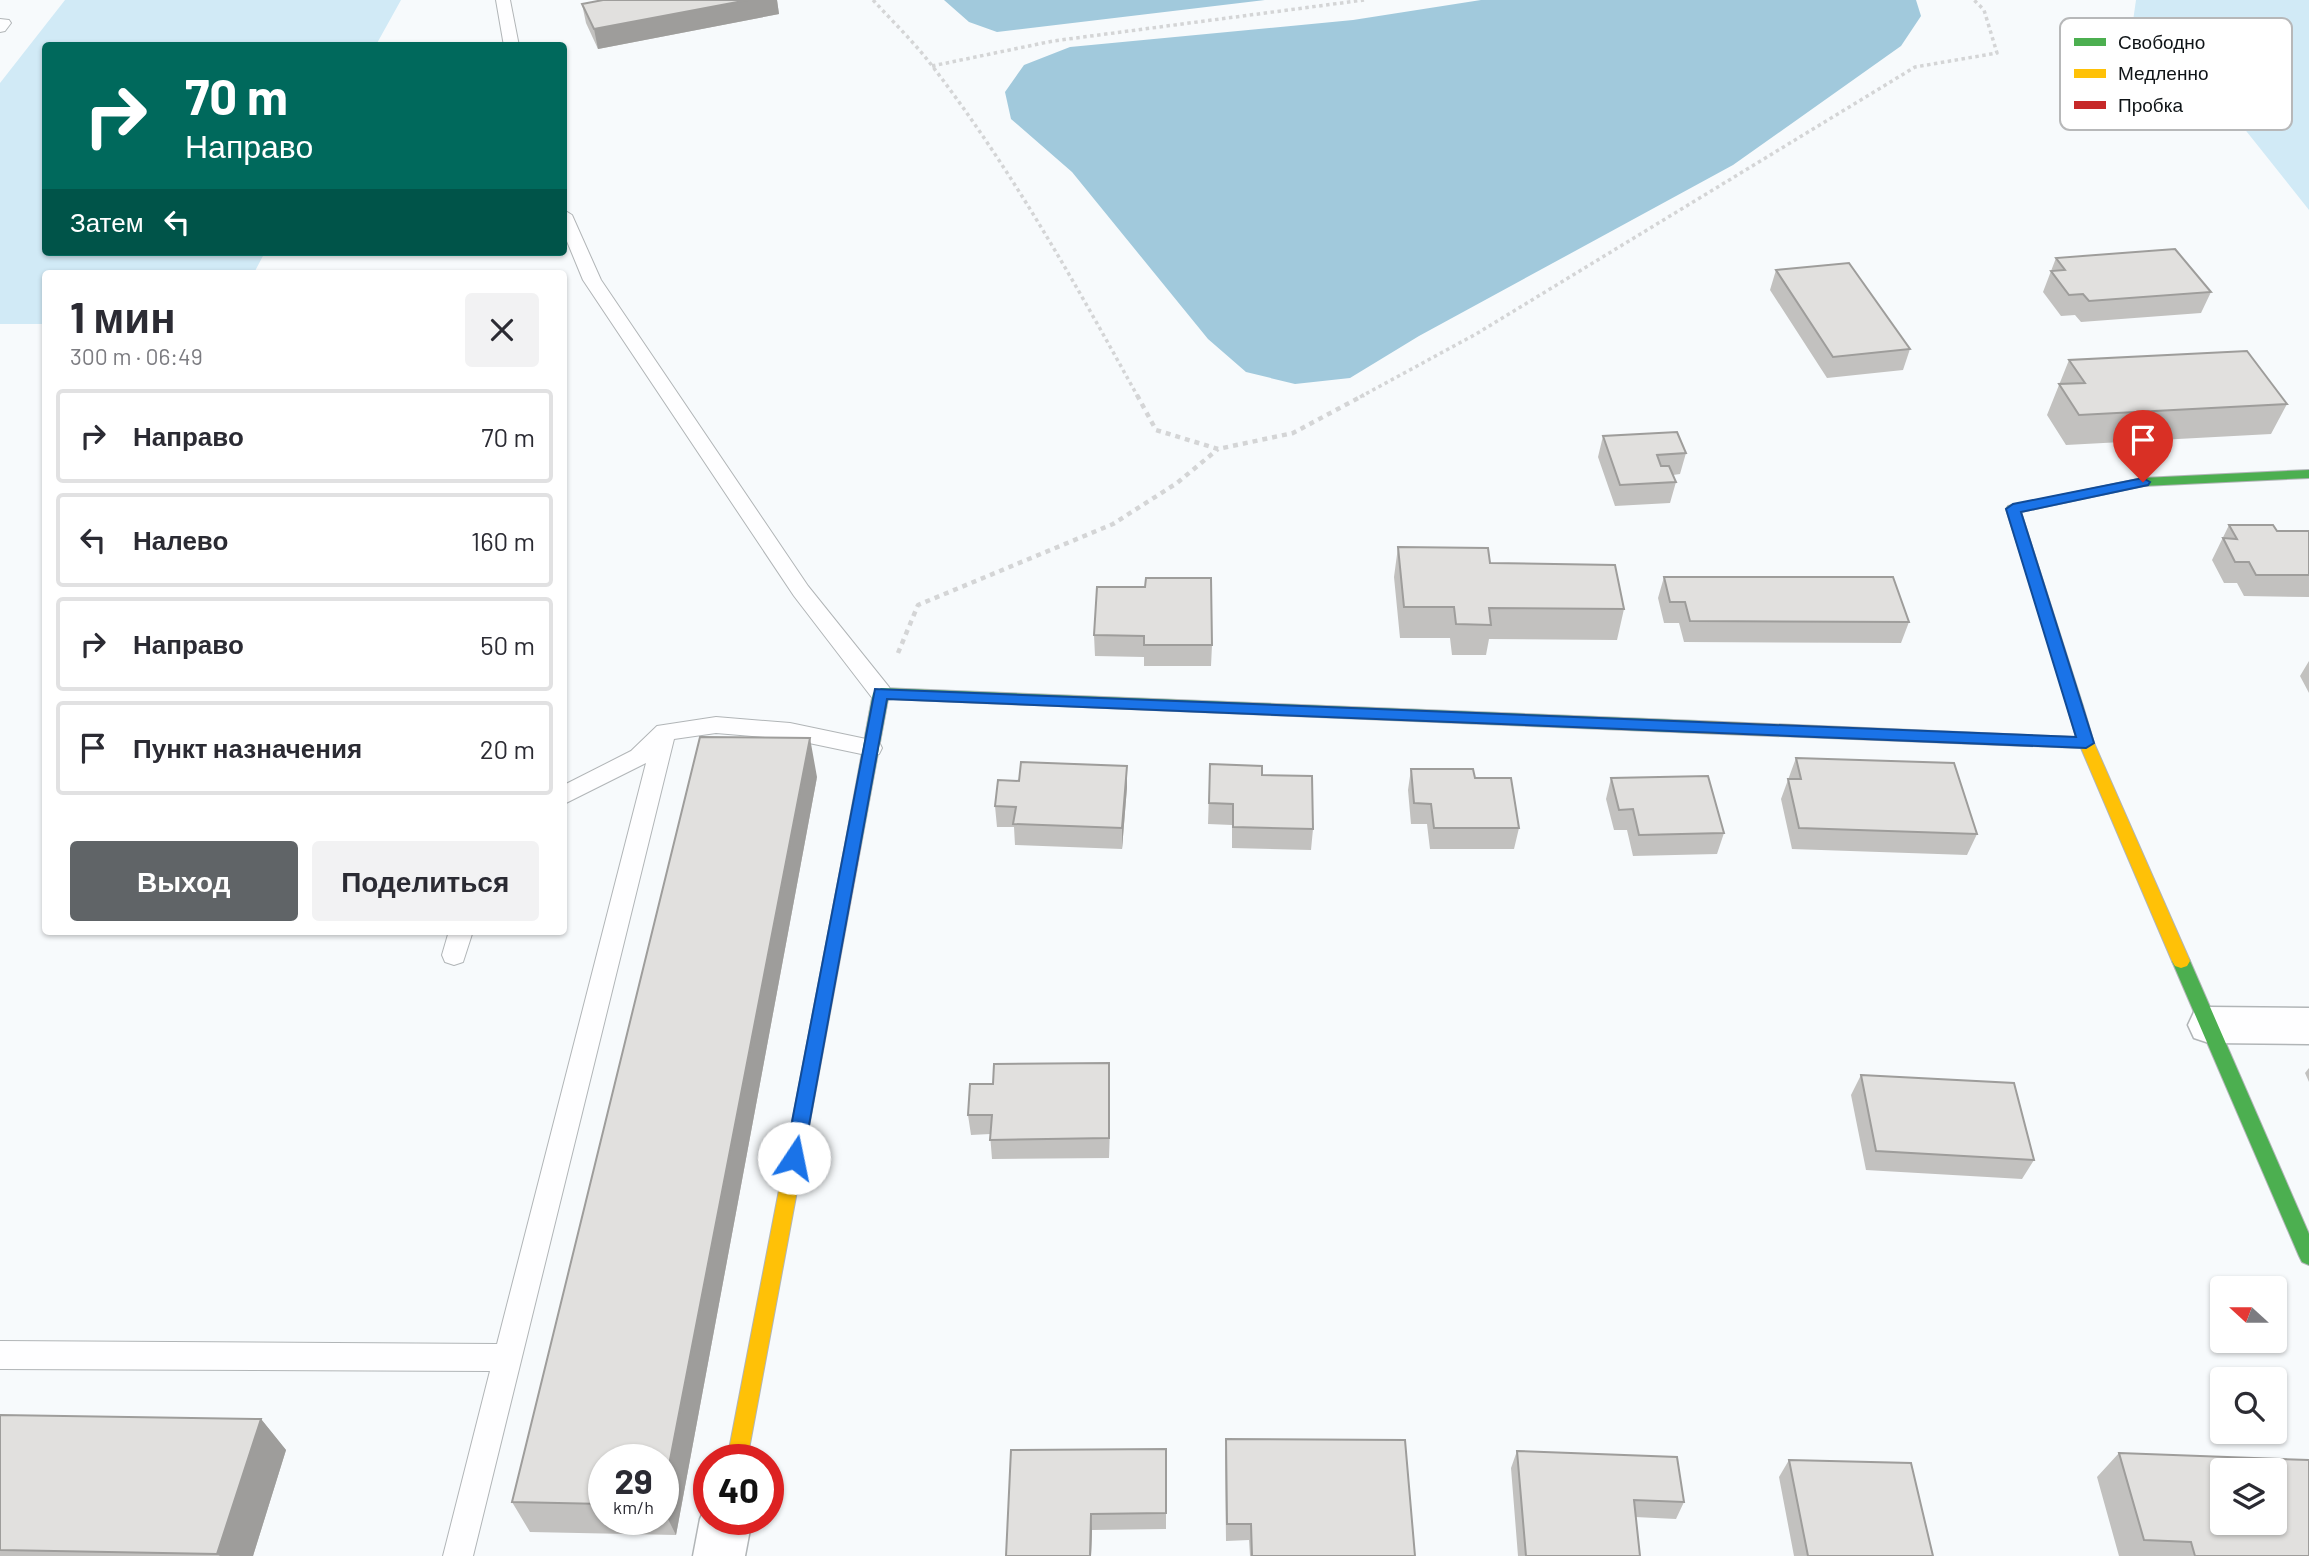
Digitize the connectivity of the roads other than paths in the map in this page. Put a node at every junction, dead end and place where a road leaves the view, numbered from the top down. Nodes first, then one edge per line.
1 (503, 0) edge
2 (511, 42) edge
3 (567, 222) edge
4 (2309, 474) edge
5 (881, 693) junction
6 (664, 732) junction
7 (2086, 743) junction
8 (871, 748) junction
9 (567, 793) edge
10 (460, 935) edge
11 (454, 955) dead end
12 (2209, 1026) junction
13 (2309, 1026) edge
14 (2309, 1256) edge
15 (0, 1355) edge
16 (507, 1358) junction
17 (740, 1444) edge
18 (723, 1535) edge
19 (458, 1556) edge
20 (719, 1556) edge

1 - 2 lane
3 - 5 lane
4 - 7 street
5 - 7 street
5 - 8 street
6 - 8 lane
6 - 9 lane
6 - 16 lane
7 - 12 street
8 - 17 street
10 - 11 lane
12 - 13 street
12 - 14 street
15 - 16 lane
16 - 19 lane
18 - 20 street

